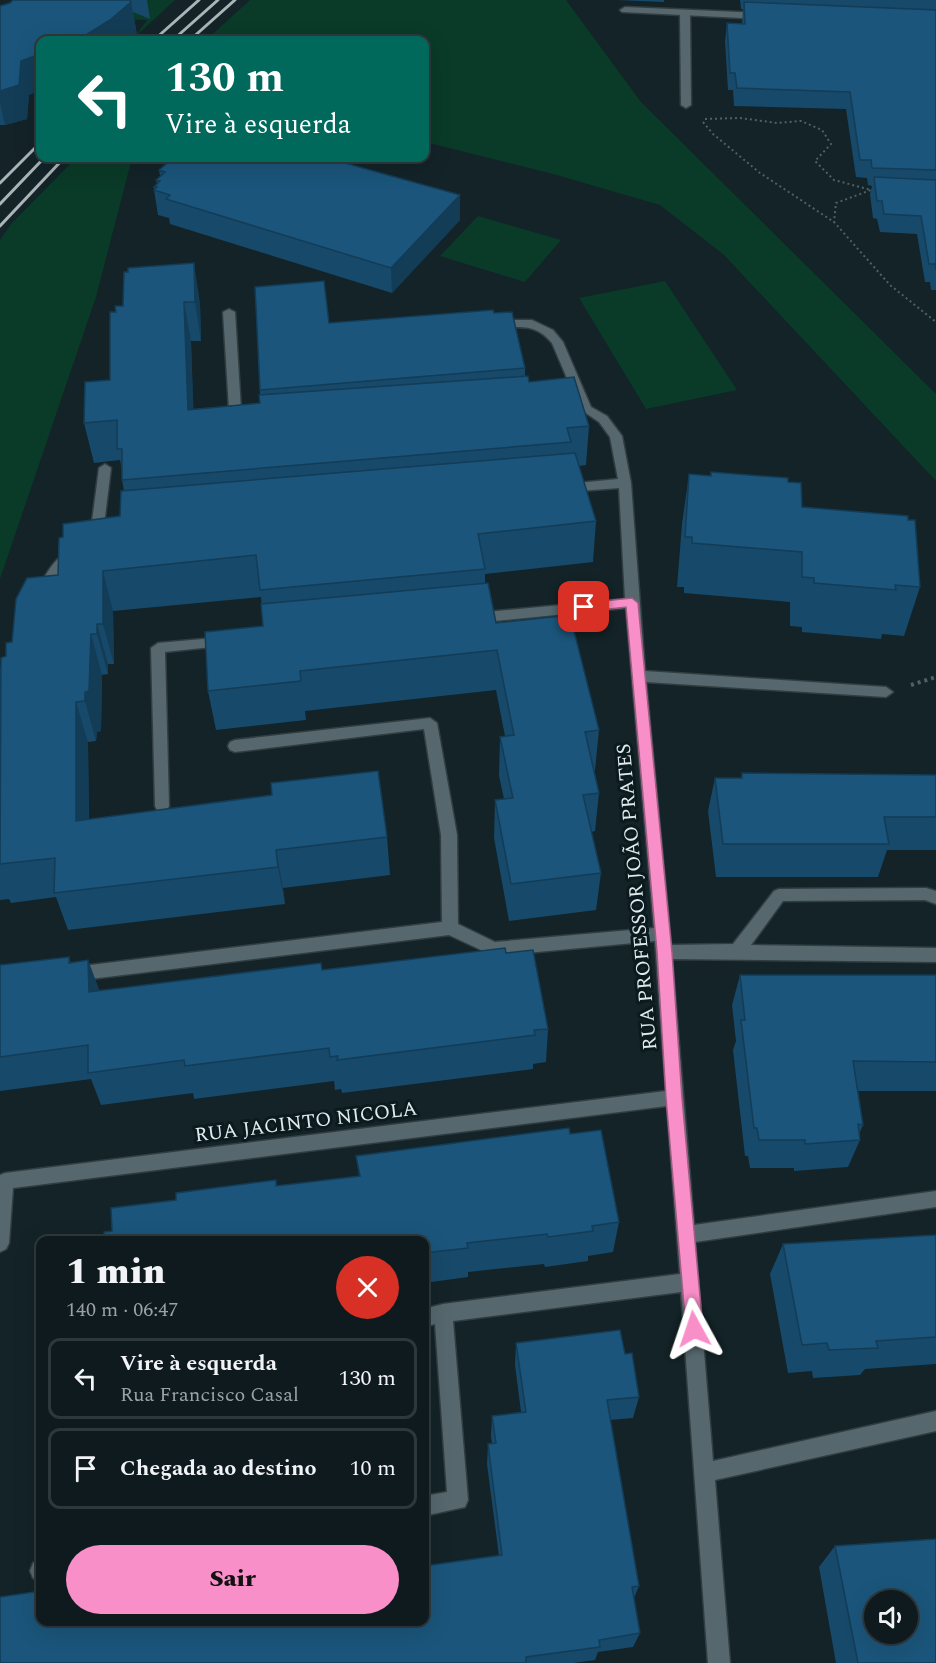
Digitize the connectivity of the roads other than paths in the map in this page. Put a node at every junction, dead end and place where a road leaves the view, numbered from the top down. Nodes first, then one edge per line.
1 (625, 10) dead end
2 (685, 13) junction
3 (769, 16) edge
4 (686, 105) dead end
5 (229, 312) dead end
6 (477, 324) edge
7 (568, 407) edge
8 (586, 410) junction
9 (248, 431) edge
10 (105, 468) dead end
11 (625, 483) junction
12 (555, 489) edge
13 (120, 527) edge
14 (90, 537) junction
15 (632, 603) junction
16 (35, 610) edge
17 (466, 619) edge
18 (241, 640) edge
19 (638, 676) junction
20 (886, 692) dead end
21 (235, 746) dead end
22 (162, 806) dead end
23 (936, 898) edge
24 (450, 928) junction
25 (662, 934) junction
26 (737, 951) junction
27 (664, 952) junction
28 (936, 955) edge
29 (59, 976) edge
30 (674, 1098) junction
31 (936, 1199) edge
32 (686, 1235) junction
33 (0, 1244) edge
34 (690, 1282) junction
35 (434, 1316) edge
36 (936, 1421) edge
37 (706, 1472) junction
38 (429, 1505) edge
39 (719, 1663) edge

1 - 2 street
2 - 3 street
2 - 4 street
5 - 9 street
6 - 8 street
7 - 8 street
8 - 11 street, RUA PROFESSOR JOÃO PRATES
10 - 14 street
11 - 12 street
11 - 15 street, RUA PROFESSOR JOÃO PRATES
13 - 14 street
14 - 16 street
15 - 17 street
15 - 19 street, RUA PROFESSOR JOÃO PRATES
18 - 22 street
19 - 20 street
19 - 25 street, RUA PROFESSOR JOÃO PRATES
21 - 24 street
23 - 26 street
24 - 25 street
24 - 29 street
25 - 27 street, RUA PROFESSOR JOÃO PRATES
26 - 27 street
26 - 28 street
27 - 30 street, RUA PROFESSOR JOÃO PRATES
30 - 32 street, RUA PROFESSOR JOÃO PRATES
30 - 33 street, RUA JACINTO NICOLA
31 - 32 street
32 - 34 street, RUA PROFESSOR JOÃO PRATES
34 - 35 street
34 - 37 street, RUA PROFESSOR JOÃO PRATES
35 - 38 street
36 - 37 street
37 - 39 street, RUA PROFESSOR JOÃO PRATES

